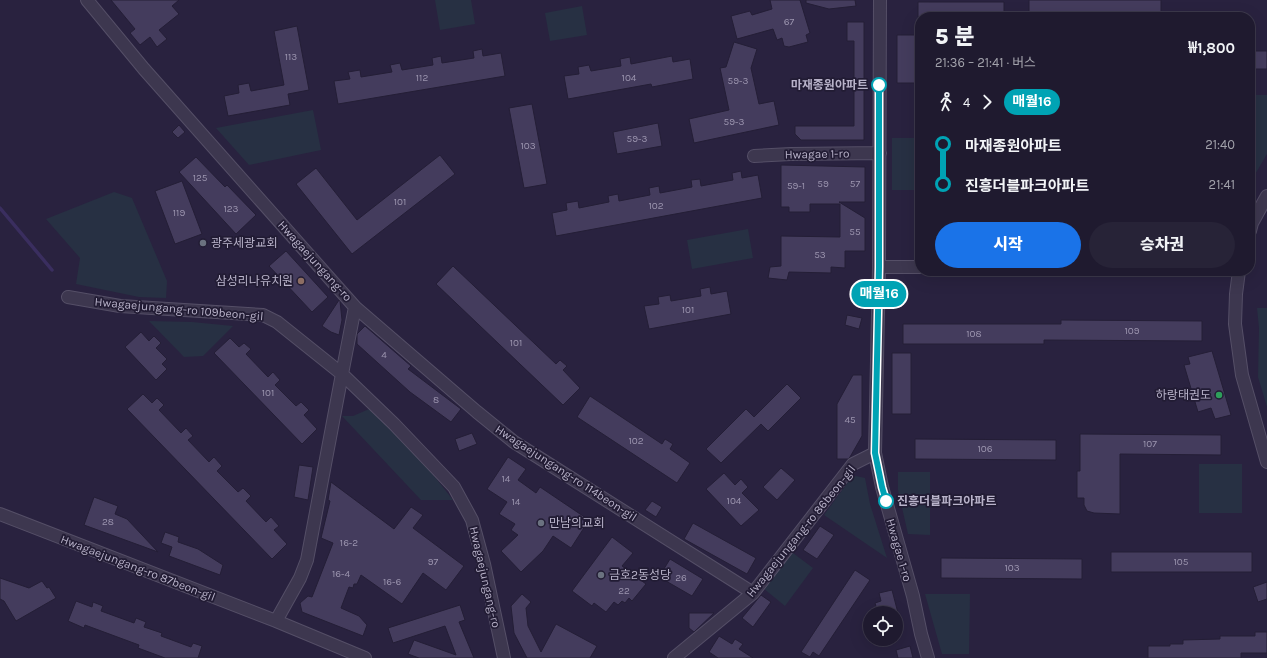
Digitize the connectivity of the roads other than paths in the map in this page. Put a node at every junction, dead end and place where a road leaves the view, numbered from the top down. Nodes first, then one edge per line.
1 (87, 0) edge
2 (880, 0) edge
3 (880, 152) junction
4 (754, 156) dead end
5 (1267, 196) edge
6 (1255, 218) edge
7 (879, 267) junction
8 (915, 267) edge
9 (1238, 276) edge
10 (68, 298) dead end
11 (355, 307) junction
12 (342, 374) junction
13 (875, 453) junction
14 (1267, 462) edge
15 (0, 514) edge
16 (753, 593) junction
17 (276, 621) junction
18 (365, 658) edge
19 (504, 658) edge
20 (674, 658) edge
21 (928, 658) edge

1 - 11 street, Hwagaejungang-ro
2 - 3 street, Hwagae 1-ro
3 - 4 street, Hwagae 1-ro
3 - 7 street, Hwagae 1-ro
5 - 6 street
7 - 8 street
7 - 13 street, Hwagae 1-ro
9 - 14 street
10 - 12 street, Hwagaejungang-ro 109beon-gil
11 - 12 street, Hwagaejungang-ro
11 - 16 street, Hwagaejungang-ro 114beon-gil
12 - 17 street
12 - 19 street, Hwagaejungang-ro
13 - 16 street, Hwagaejungang-ro 86beon-gil
13 - 21 street, Hwagae 1-ro
15 - 17 street, Hwagaejungang-ro 87beon-gil
16 - 20 street, Hwagaejungang-ro 86beon-gil
17 - 18 street, Hwagaejungang-ro 87beon-gil

